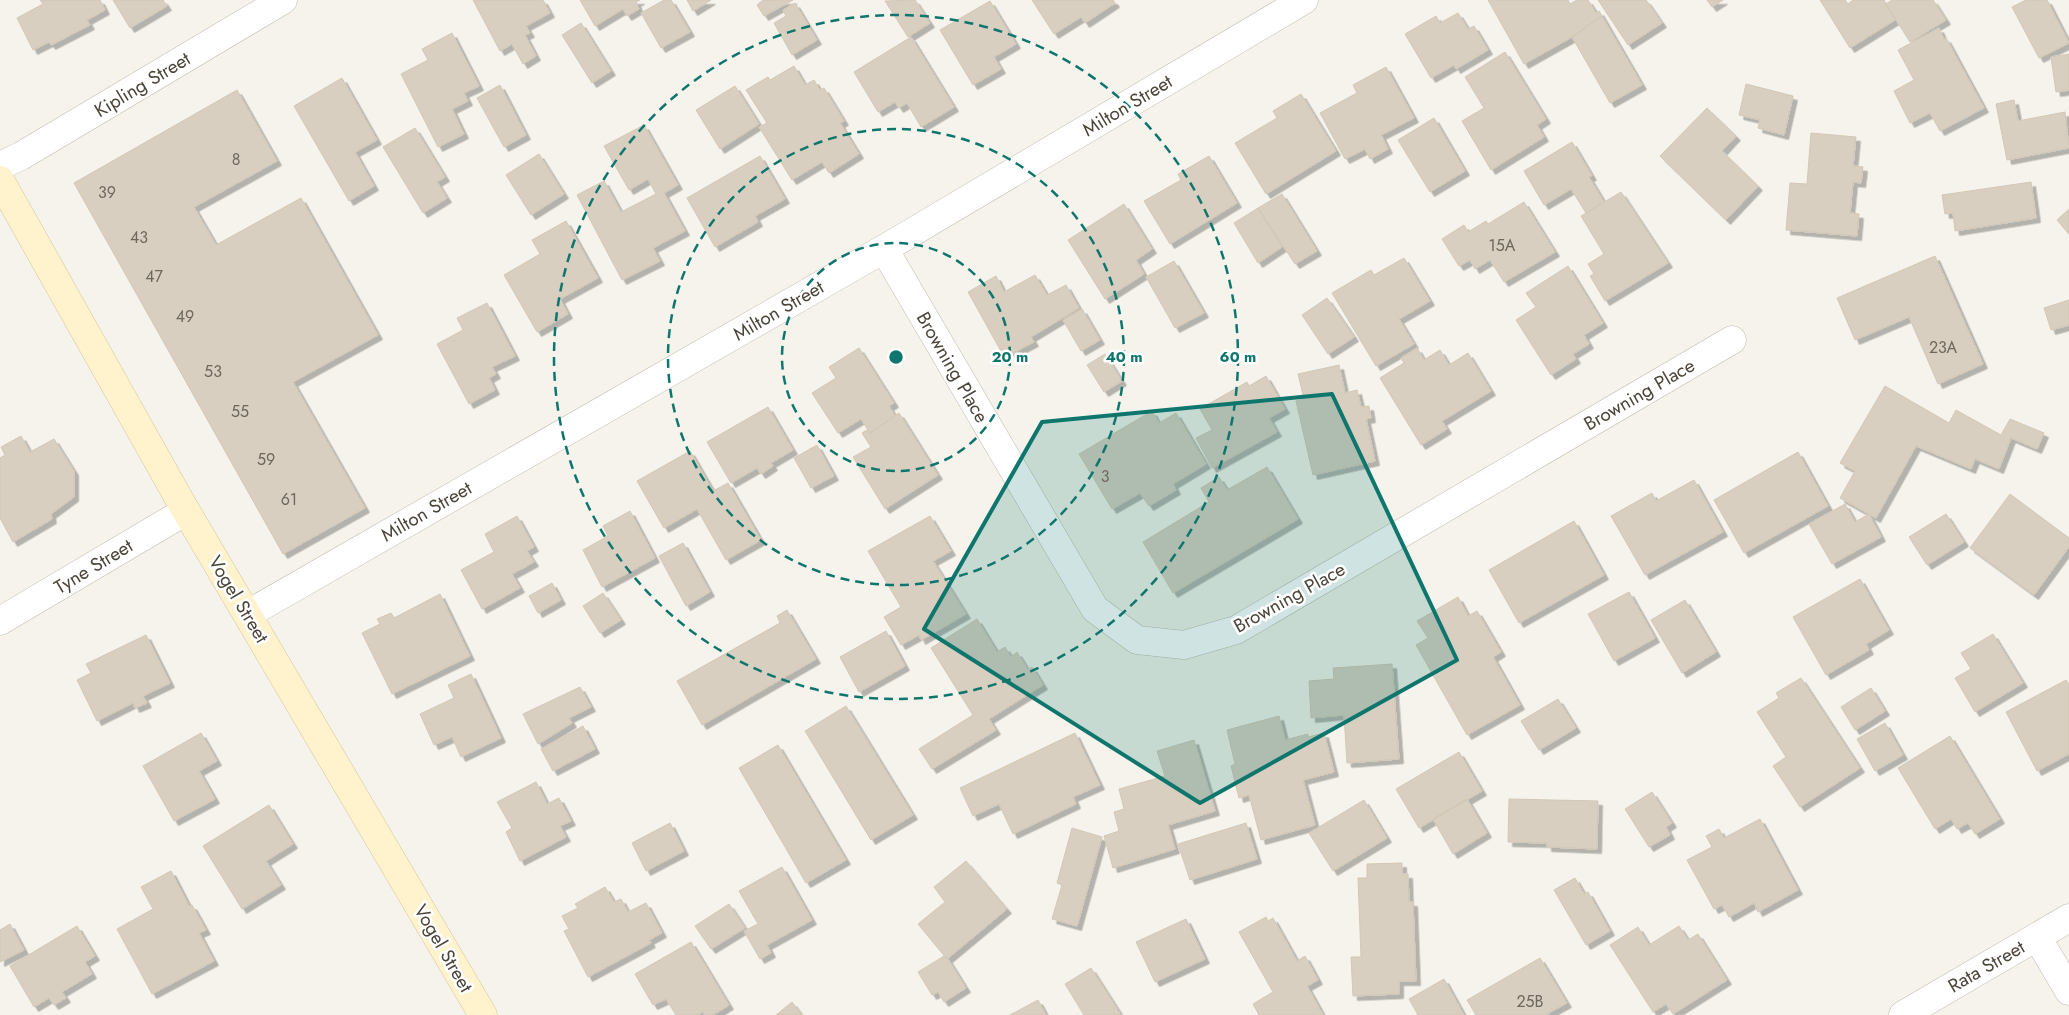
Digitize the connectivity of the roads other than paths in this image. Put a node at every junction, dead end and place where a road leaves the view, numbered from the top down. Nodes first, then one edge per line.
1 (283, 0) edge
2 (1304, 0) edge
3 (0, 166) edge
4 (0, 180) edge
5 (884, 249) junction
6 (1732, 340) dead end
7 (186, 511) junction
8 (248, 614) junction
9 (0, 621) edge
10 (2069, 918) edge
11 (2037, 936) junction
12 (2069, 992) edge
13 (483, 1015) edge
14 (1903, 1015) edge

1 - 3 street, Kipling Street
2 - 5 street, Milton Street
4 - 7 main road, Vogel Street
5 - 6 street, Browning Place
5 - 8 street, Milton Street
7 - 8 main road, Vogel Street
7 - 9 street, Tyne Street
8 - 13 main road, Vogel Street
10 - 11 street, Rata Street
11 - 12 street
11 - 14 street, Rata Street

